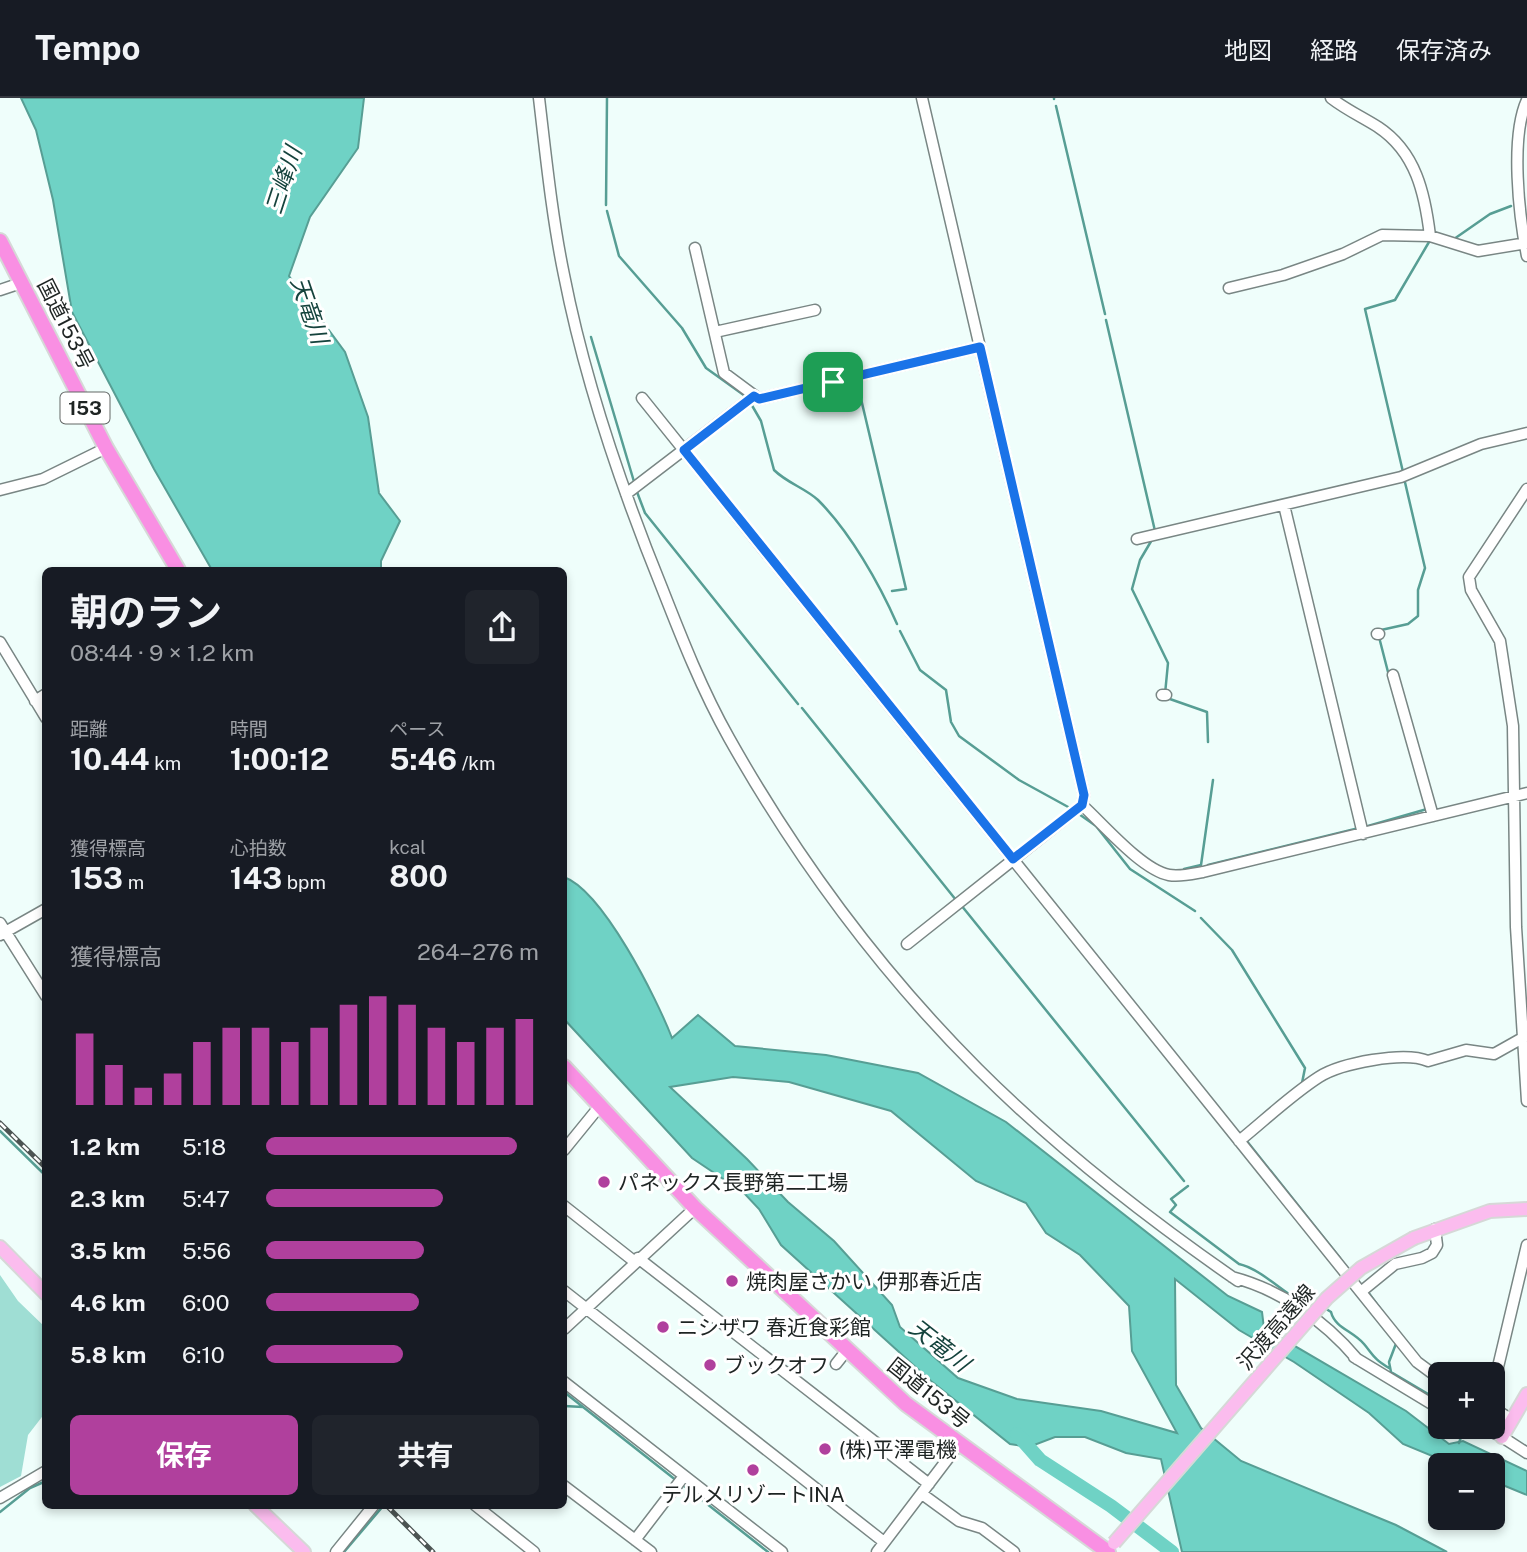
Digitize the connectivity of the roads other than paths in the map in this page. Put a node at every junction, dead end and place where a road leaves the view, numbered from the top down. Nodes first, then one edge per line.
1 (539, 98) edge
2 (922, 98) edge
3 (1331, 98) edge
4 (1527, 100) edge
5 (1430, 236) junction
6 (0, 241) edge
7 (1526, 243) edge
8 (695, 248) dead end
9 (1527, 256) edge
10 (21, 283) junction
11 (1229, 288) dead end
12 (0, 290) edge
13 (815, 310) dead end
14 (715, 332) junction
15 (980, 347) junction
16 (754, 396) junction
17 (642, 398) dead end
18 (1527, 433) edge
19 (106, 449) junction
20 (684, 450) junction
21 (1527, 489) edge
22 (0, 490) edge
23 (626, 494) junction
24 (1284, 505) junction
25 (1138, 540) dead end
26 (176, 567) edge
27 (0, 642) edge
28 (1393, 675) dead end
29 (42, 697) edge
30 (35, 701) junction
31 (42, 712) edge
32 (1527, 793) edge
33 (1514, 796) junction
34 (1078, 808) junction
35 (1433, 816) junction
36 (1363, 834) junction
37 (1013, 859) junction
38 (42, 911) edge
39 (2, 930) edge
40 (907, 944) dead end
41 (42, 990) edge
42 (1525, 1036) edge
43 (567, 1070) edge
44 (1527, 1101) edge
45 (599, 1107) junction
46 (1239, 1141) junction
47 (567, 1146) edge
48 (567, 1208) edge
49 (695, 1208) junction
50 (1527, 1209) edge
51 (1435, 1229) junction
52 (1527, 1245) edge
53 (0, 1247) edge
54 (636, 1260) junction
55 (42, 1290) edge
56 (1362, 1291) junction
57 (567, 1293) edge
58 (586, 1308) junction
59 (567, 1326) edge
60 (847, 1350) junction
61 (1344, 1351) dead end
62 (1357, 1359) junction
63 (1499, 1362) edge
64 (836, 1364) dead end
65 (1428, 1372) edge
66 (567, 1384) edge
67 (1527, 1394) edge
68 (1428, 1402) edge
69 (1505, 1416) edge
70 (1512, 1420) junction
71 (1505, 1433) edge
72 (1505, 1438) edge
73 (959, 1444) junction
74 (1527, 1453) edge
75 (42, 1473) edge
76 (681, 1480) junction
77 (929, 1484) junction
78 (567, 1488) edge
79 (922, 1493) junction
80 (0, 1497) edge
81 (259, 1509) edge
82 (371, 1509) edge
83 (480, 1509) edge
84 (635, 1540) junction
85 (884, 1542) junction
86 (1109, 1550) edge
87 (304, 1552) edge
88 (336, 1552) edge
89 (534, 1552) edge
90 (651, 1552) edge
91 (782, 1552) edge
92 (877, 1552) edge
93 (1014, 1552) edge

1 - 23 street
2 - 15 street
3 - 5 street
4 - 7 street
5 - 7 street
5 - 11 street
6 - 10 highway, 国道153号 / 153
7 - 9 street
8 - 14 street
10 - 12 street
10 - 19 highway, 国道153号 / 153
13 - 14 street
14 - 16 street
15 - 16 street
15 - 34 street
16 - 20 street
17 - 20 street
18 - 24 street
19 - 22 street
19 - 26 highway, 国道153号 / 153
20 - 23 street
20 - 37 street
21 - 33 street
23 - 62 street
24 - 25 street
24 - 36 street
27 - 30 street
28 - 35 street
29 - 30 street
30 - 31 street
32 - 33 street
33 - 35 street
33 - 42 street
34 - 36 street
34 - 37 street
35 - 36 street
37 - 40 street
37 - 46 street
38 - 39 street
39 - 41 street
42 - 44 street
42 - 46 street
43 - 45 highway, 国道153号
45 - 47 street
45 - 49 highway, 国道153号
46 - 56 street
48 - 54 street
49 - 54 street
49 - 60 highway, 国道153号
50 - 51 main road, 沢渡高遠線
51 - 56 street
51 - 86 main road, 沢渡高遠線, bridge
52 - 63 street
53 - 55 main road
54 - 58 street
54 - 77 street
56 - 65 street
57 - 58 street
58 - 59 street
58 - 85 street
60 - 64 street
60 - 73 highway, 国道153号
61 - 62 street
62 - 68 street
66 - 76 street
67 - 70 main road
69 - 70 street
70 - 71 main road
72 - 74 street
73 - 77 street
73 - 86 highway, 国道153号
75 - 80 street
76 - 84 street
76 - 91 street
77 - 79 street
78 - 84 street
79 - 85 street
79 - 93 street
81 - 87 main road
82 - 88 street
83 - 89 street
84 - 90 street
85 - 92 street

